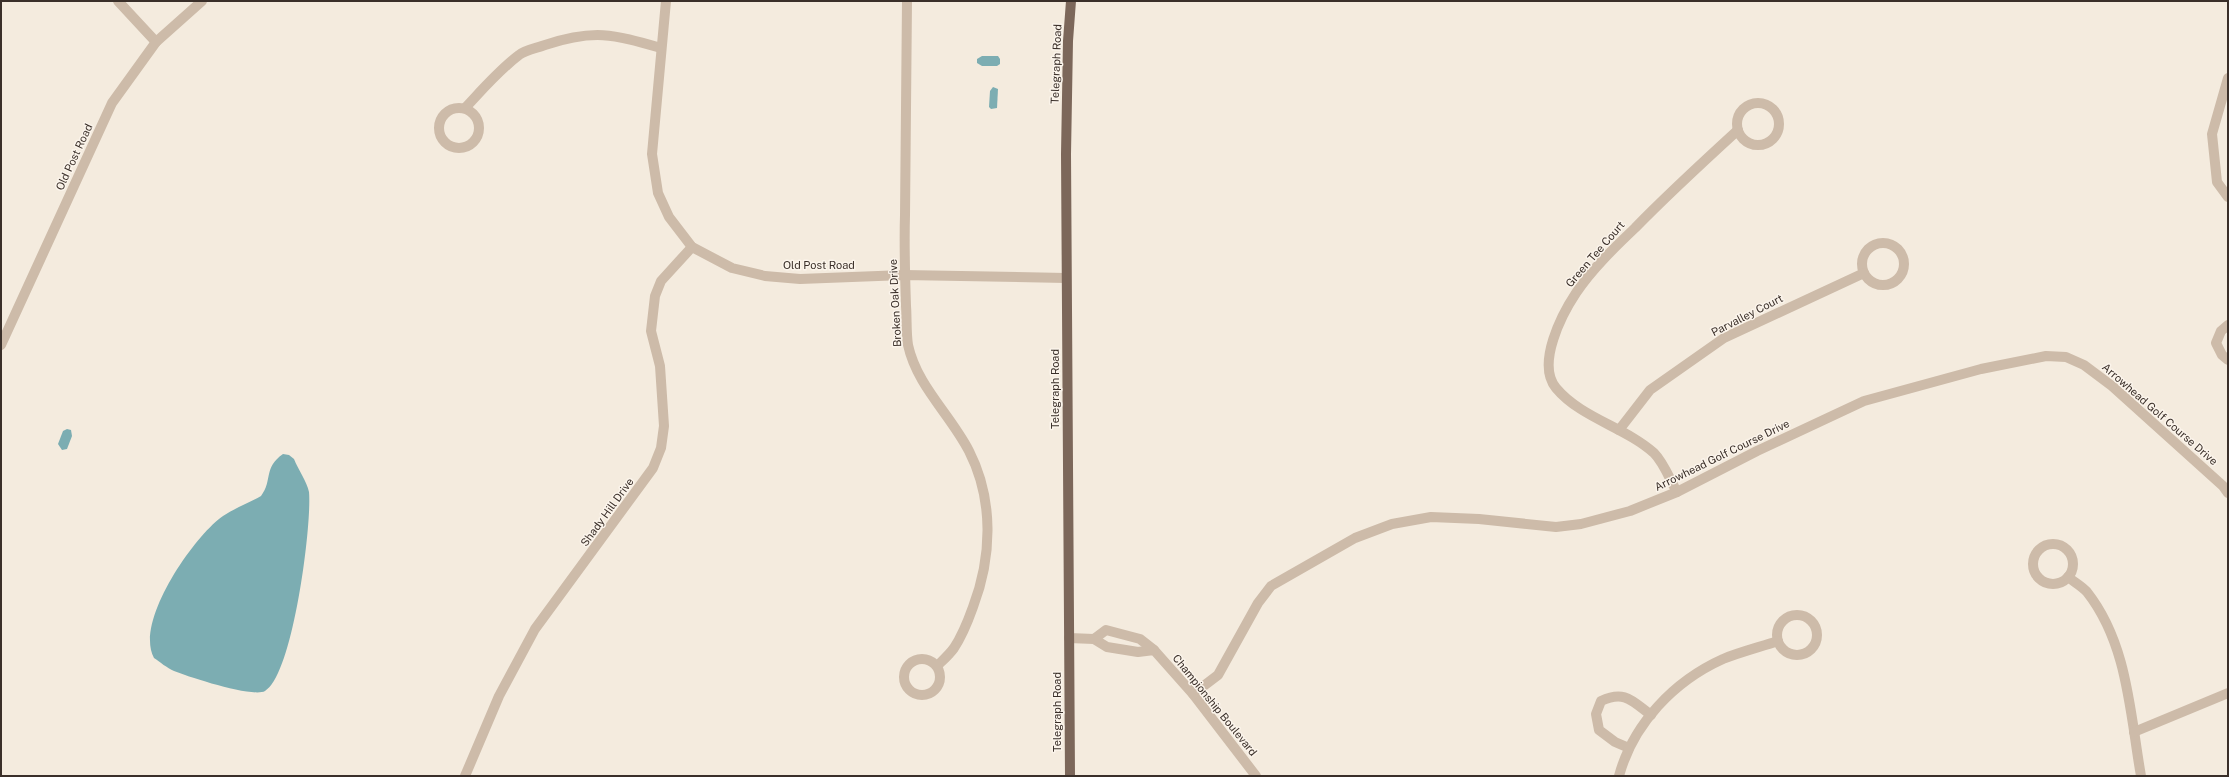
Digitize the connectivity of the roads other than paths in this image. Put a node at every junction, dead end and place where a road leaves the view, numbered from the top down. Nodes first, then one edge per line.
1 (118, 1) edge
2 (202, 1) edge
3 (666, 1) edge
4 (907, 1) edge
5 (1071, 1) edge
6 (156, 42) junction
7 (661, 48) junction
8 (2228, 78) edge
9 (465, 108) junction
10 (1738, 130) junction
11 (2228, 197) edge
12 (692, 247) junction
13 (1864, 274) junction
14 (904, 275) junction
15 (1066, 278) junction
16 (2228, 325) edge
17 (1, 346) edge
18 (2228, 360) edge
19 (1619, 430) junction
20 (1677, 492) junction
21 (2228, 493) edge
22 (2068, 577) dead end
23 (1069, 638) junction
24 (1094, 639) junction
25 (1778, 640) dead end
26 (1154, 650) junction
27 (937, 666) dead end
28 (2228, 693) edge
29 (1193, 694) junction
30 (1651, 715) junction
31 (2134, 732) junction
32 (1629, 748) junction
33 (466, 776) edge
34 (1070, 776) edge
35 (1256, 776) edge
36 (1618, 776) edge
37 (2141, 776) edge

1 - 6 street
2 - 6 street, Old Post Road
3 - 7 street, Old Post Road
4 - 14 street, Broken Oak Drive
5 - 15 main road, Telegraph Road
6 - 17 street, Old Post Road
7 - 9 street
7 - 12 street, Old Post Road
8 - 11 street
9 - 9 street
10 - 10 street
10 - 19 street, Green Tee Court
12 - 14 street, Old Post Road
12 - 33 street, Shady Hill Drive
13 - 13 street
13 - 19 street, Parvalley Court
14 - 15 street, Old Post Road
14 - 27 street, Broken Oak Drive
15 - 23 main road, Telegraph Road
16 - 18 street
19 - 20 street, Green Tee Court
20 - 21 street, Arrowhead Golf Course Drive
20 - 29 street, Arrowhead Golf Course Drive
22 - 31 street
23 - 24 street, Championship Boulevard
23 - 34 main road, Telegraph Road
24 - 26 street, Championship Boulevard
24 - 26 street, Championship Boulevard
25 - 30 street
26 - 29 street, Championship Boulevard
28 - 31 street
29 - 35 street, Championship Boulevard
30 - 32 street
30 - 32 street
31 - 37 street
32 - 36 street

